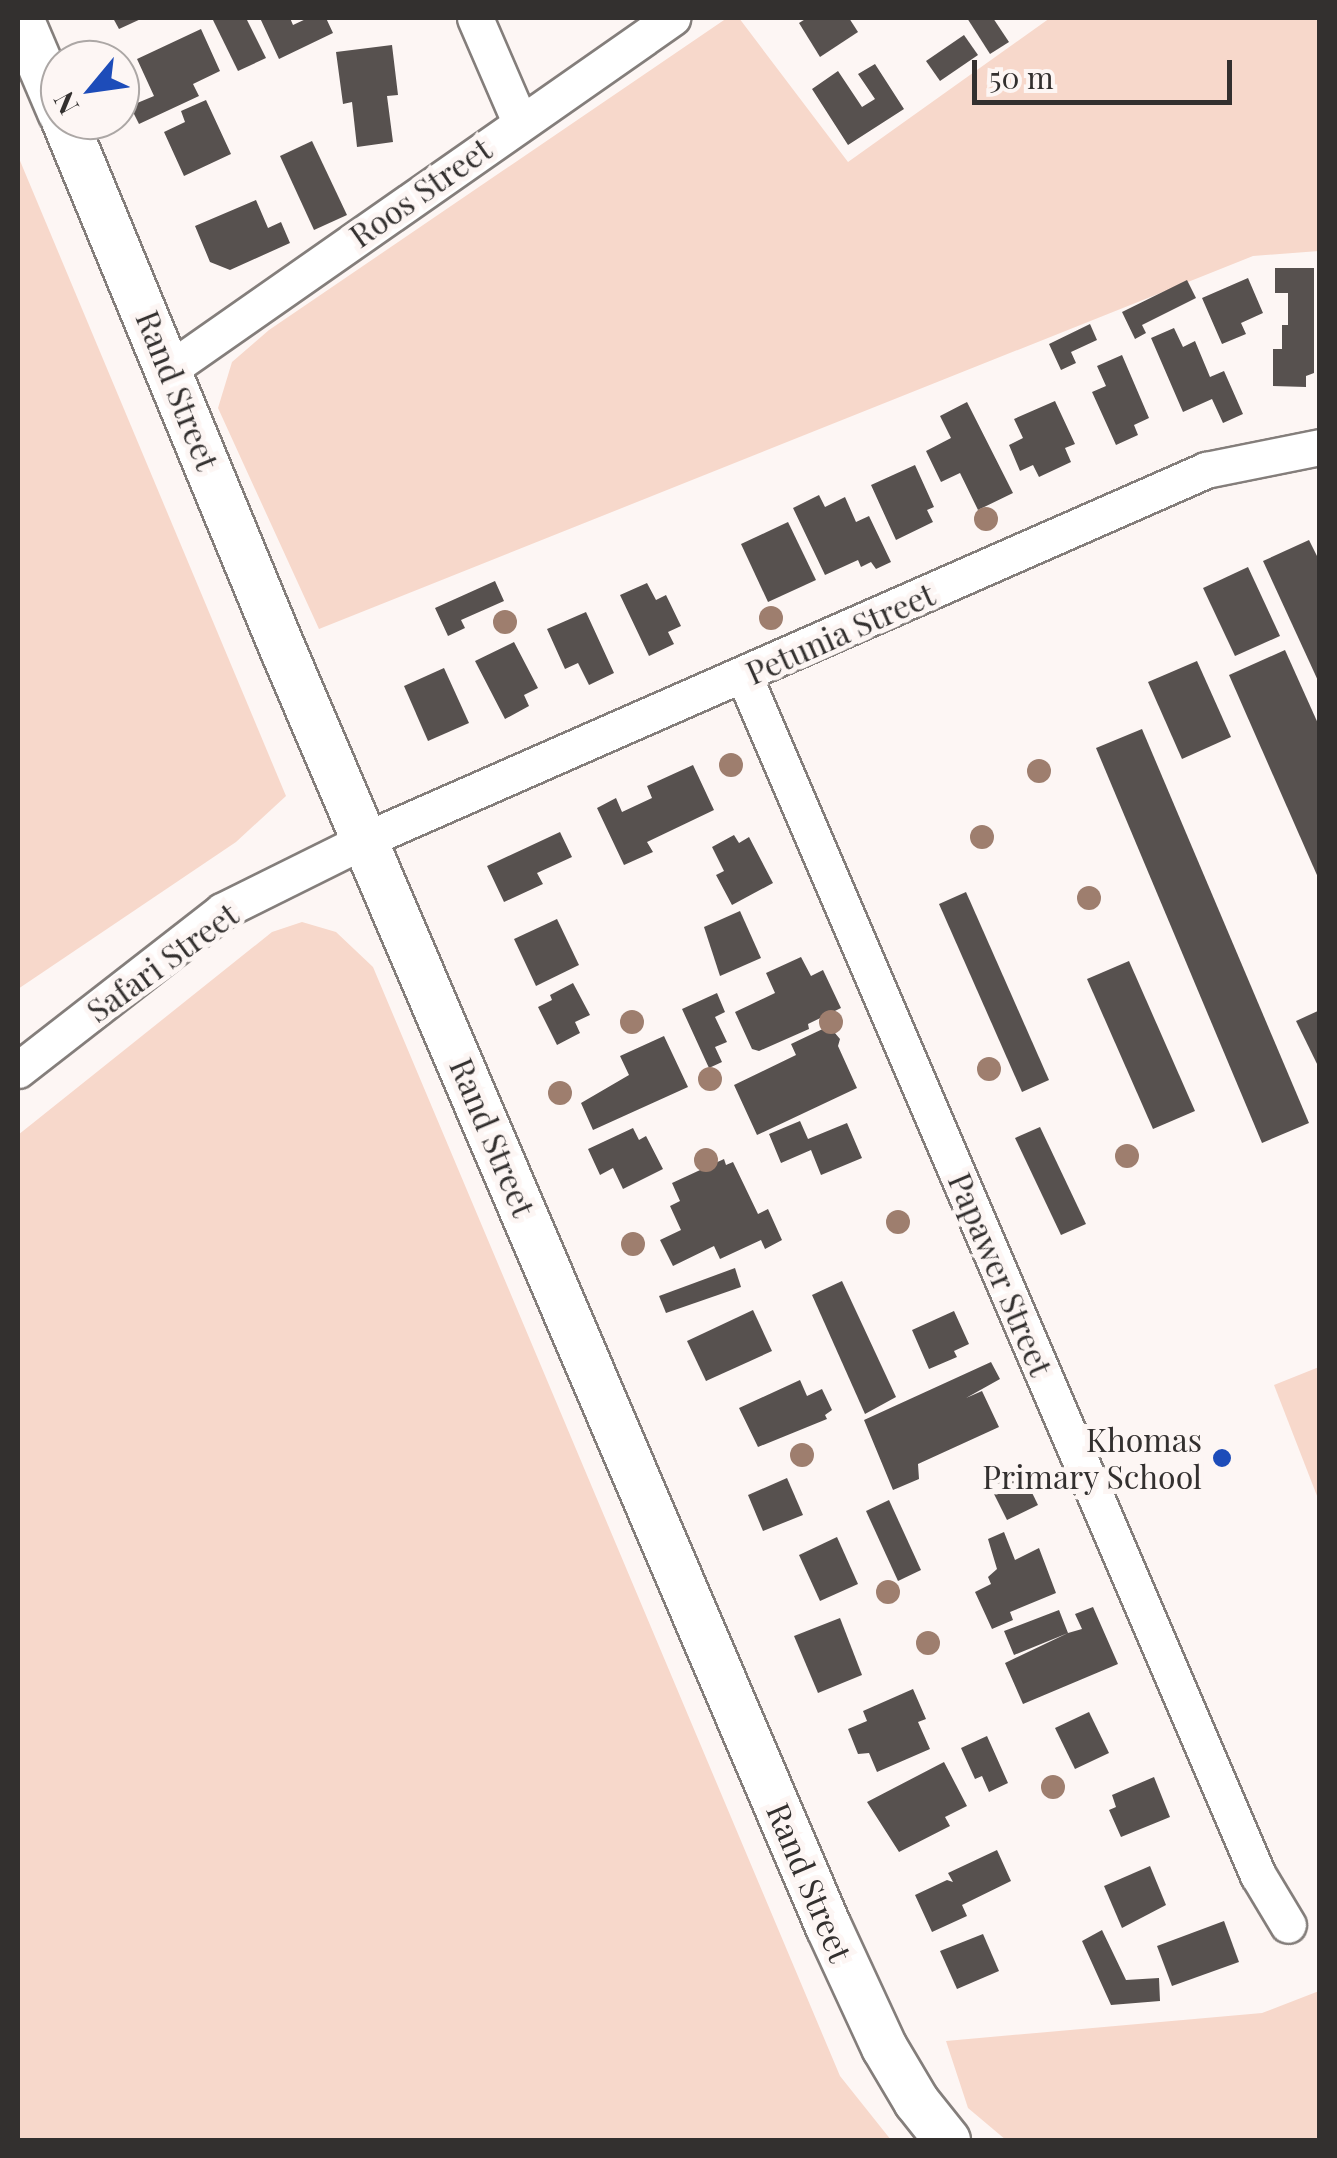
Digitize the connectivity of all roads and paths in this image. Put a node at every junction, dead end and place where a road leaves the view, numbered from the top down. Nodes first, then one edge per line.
1 (20, 18) edge
2 (476, 18) edge
3 (672, 18) edge
4 (40, 65) edge
5 (520, 122) junction
6 (73, 140) edge
7 (170, 369) junction
8 (1320, 446) edge
9 (744, 676) junction
10 (367, 838) junction
11 (18, 1070) edge
12 (1288, 1924) dead end
13 (947, 2140) edge

1 - 4 street
2 - 5 street
3 - 5 street, Roos Street
5 - 7 street, Roos Street
6 - 7 street, Rand Street
7 - 10 street, Rand Street
8 - 9 street, Petunia Street
9 - 10 street, Petunia Street
9 - 12 street, Papawer Street
10 - 11 street, Safari Street
10 - 13 street, Rand Street

